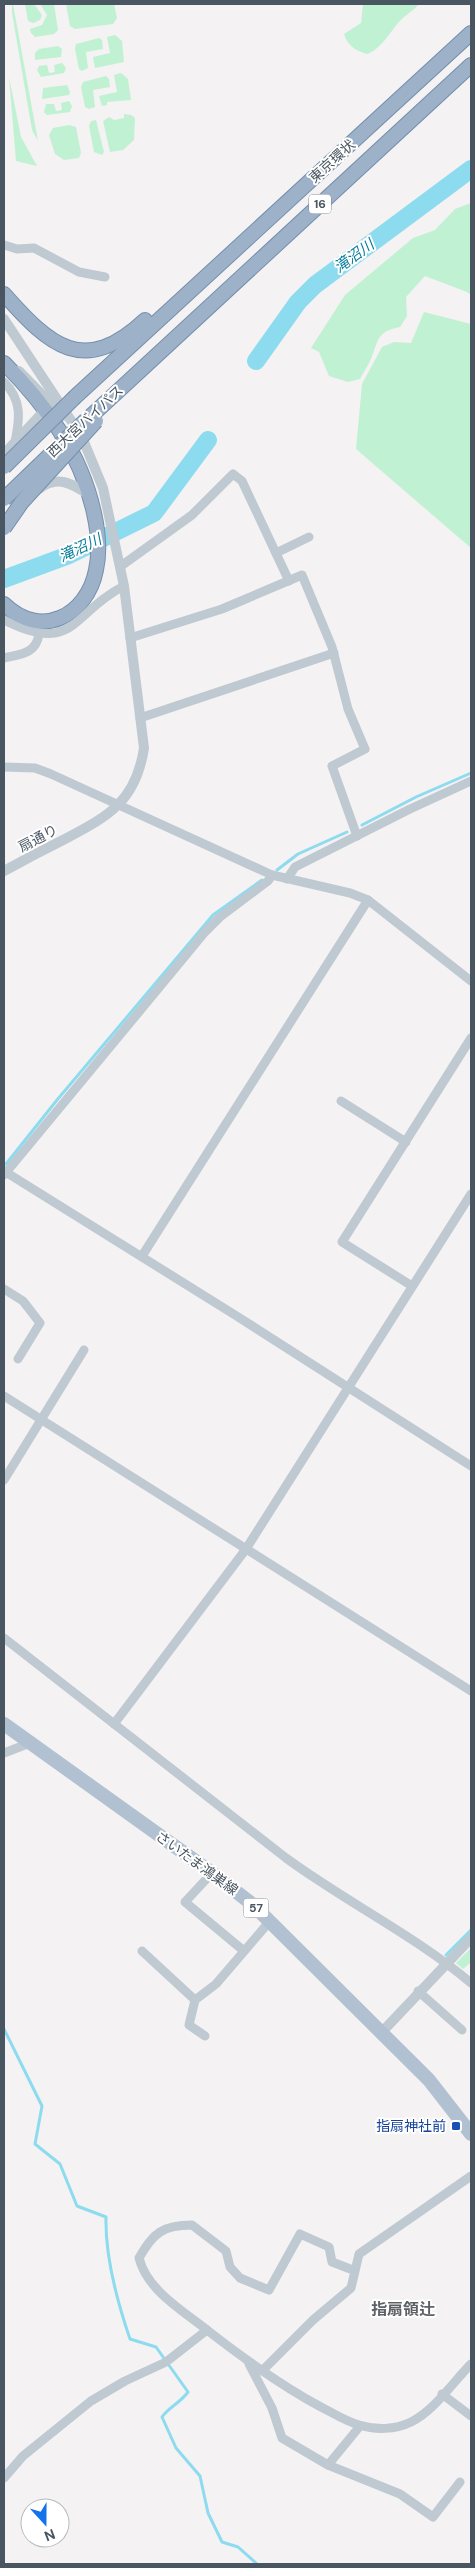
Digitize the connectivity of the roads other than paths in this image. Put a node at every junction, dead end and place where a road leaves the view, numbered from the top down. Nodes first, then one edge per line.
1 (471, 34) edge
2 (471, 65) edge
3 (4, 245) edge
4 (105, 277) dead end
5 (4, 294) edge
6 (4, 319) edge
7 (144, 328) junction
8 (4, 357) edge
9 (4, 363) edge
10 (4, 382) edge
11 (46, 408) junction
12 (93, 418) junction
13 (15, 442) junction
14 (4, 454) edge
15 (91, 459) junction
16 (4, 467) edge
17 (89, 495) junction
18 (4, 499) edge
19 (4, 515) edge
20 (4, 528) edge
21 (309, 537) dead end
22 (276, 553) junction
23 (121, 566) junction
24 (289, 581) junction
25 (124, 586) junction
26 (4, 604) edge
27 (4, 620) edge
28 (39, 634) junction
29 (130, 638) junction
30 (334, 653) junction
31 (4, 658) edge
32 (140, 718) junction
33 (4, 767) edge
34 (471, 781) edge
35 (118, 806) junction
36 (357, 836) junction
37 (4, 870) edge
38 (272, 876) junction
39 (287, 879) junction
40 (368, 900) junction
41 (471, 980) edge
42 (471, 1038) edge
43 (341, 1101) dead end
44 (406, 1142) junction
45 (4, 1173) edge
46 (471, 1194) edge
47 (142, 1256) junction
48 (412, 1286) junction
49 (4, 1289) edge
50 (84, 1350) dead end
51 (18, 1359) dead end
52 (349, 1387) junction
53 (4, 1396) edge
54 (42, 1419) junction
55 (471, 1466) edge
56 (4, 1480) edge
57 (246, 1549) junction
58 (4, 1638) edge
59 (471, 1691) edge
60 (4, 1724) edge
61 (114, 1724) junction
62 (30, 1743) junction
63 (4, 1753) edge
64 (212, 1873) junction
65 (270, 1921) junction
66 (471, 1938) edge
67 (142, 1951) dead end
68 (244, 1951) junction
69 (447, 1961) junction
70 (471, 1983) edge
71 (418, 1991) junction
72 (195, 2000) junction
73 (462, 2030) dead end
74 (382, 2032) junction
75 (205, 2036) dead end
76 (471, 2134) edge
77 (471, 2176) edge
78 (354, 2270) junction
79 (207, 2330) junction
80 (248, 2362) junction
81 (471, 2364) edge
82 (262, 2371) junction
83 (442, 2394) junction
84 (471, 2416) edge
85 (360, 2426) junction
86 (328, 2466) junction
87 (4, 2478) edge
88 (460, 2482) dead end

1 - 7 highway, 東京環状 / 16
2 - 12 highway, 東京環状 / 16
3 - 4 street
5 - 7 highway
6 - 15 street
7 - 16 highway, 西大宮バイパス, bridge
8 - 15 street
9 - 11 highway
10 - 13 street
11 - 13 street
11 - 17 highway
12 - 18 highway, 西大宮バイパス, bridge
12 - 20 highway, bridge
13 - 14 street
15 - 23 street, 扇通り
17 - 19 street
17 - 26 highway
21 - 22 street
22 - 23 street
22 - 24 street
23 - 25 street, 扇通り
24 - 29 street
24 - 30 street
25 - 28 street
25 - 29 street, 扇通り
27 - 28 street
28 - 31 street
29 - 32 street, 扇通り
30 - 32 street
30 - 36 street
32 - 35 street, 扇通り
33 - 35 street
34 - 36 street
35 - 37 street, 扇通り
35 - 38 street
36 - 39 street
38 - 39 street
38 - 45 street
39 - 40 street
40 - 41 street
40 - 47 street
42 - 44 street
43 - 44 street
44 - 48 street
45 - 47 street
46 - 48 street
47 - 52 street
48 - 52 street
49 - 51 street
50 - 54 street
52 - 55 street
52 - 57 street
53 - 54 street
54 - 56 street
54 - 57 street
57 - 59 street
57 - 61 street
58 - 61 street
60 - 62 main road, さいたま鴻巣線 / 57
61 - 69 street
62 - 63 street
62 - 64 main road, さいたま鴻巣線 / 57
64 - 65 main road, さいたま鴻巣線 / 57
64 - 68 street
65 - 68 street
65 - 74 main road, さいたま鴻巣線 / 57
66 - 69 street
67 - 72 street
68 - 72 street
69 - 70 street
69 - 71 street
71 - 73 street
71 - 74 street
72 - 75 street
74 - 76 main road, さいたま鴻巣線 / 57
77 - 78 street
78 - 79 street
78 - 82 street
79 - 80 street
79 - 87 street
80 - 82 street
80 - 86 street
81 - 83 street
82 - 85 street
83 - 84 street
83 - 85 street
85 - 86 street
86 - 88 street

